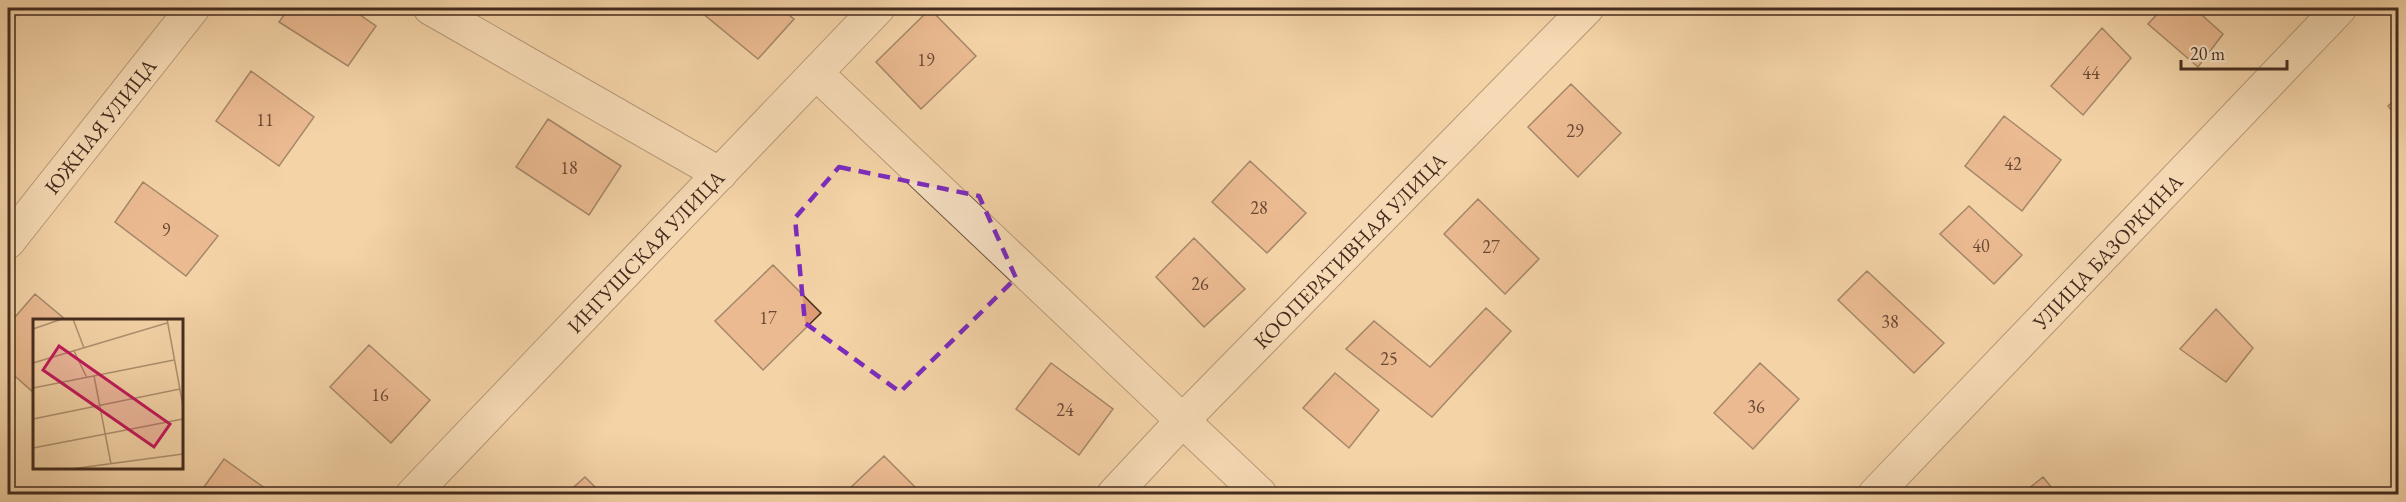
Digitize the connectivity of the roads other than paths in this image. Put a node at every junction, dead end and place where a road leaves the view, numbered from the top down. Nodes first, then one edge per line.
1 (193, 8) edge
2 (430, 8) edge
3 (878, 8) edge
4 (1587, 8) edge
5 (2340, 8) edge
6 (816, 73) junction
7 (720, 174) junction
8 (8, 242) edge
9 (1183, 420) junction
10 (413, 495) edge
11 (1114, 495) edge
12 (1260, 495) edge
13 (1875, 495) edge

1 - 8 street, ЮЖНАЯ УЛИЦА
2 - 7 street
3 - 6 street, ИНГУШСКАЯ УЛИЦА
4 - 9 street, КООПЕРАТИВНАЯ УЛИЦА
5 - 13 street, УЛИЦА БАЗОРКИНА
6 - 7 street, ИНГУШСКАЯ УЛИЦА
6 - 9 street
7 - 10 street, ИНГУШСКАЯ УЛИЦА
9 - 11 street, КООПЕРАТИВНАЯ УЛИЦА
9 - 12 street

